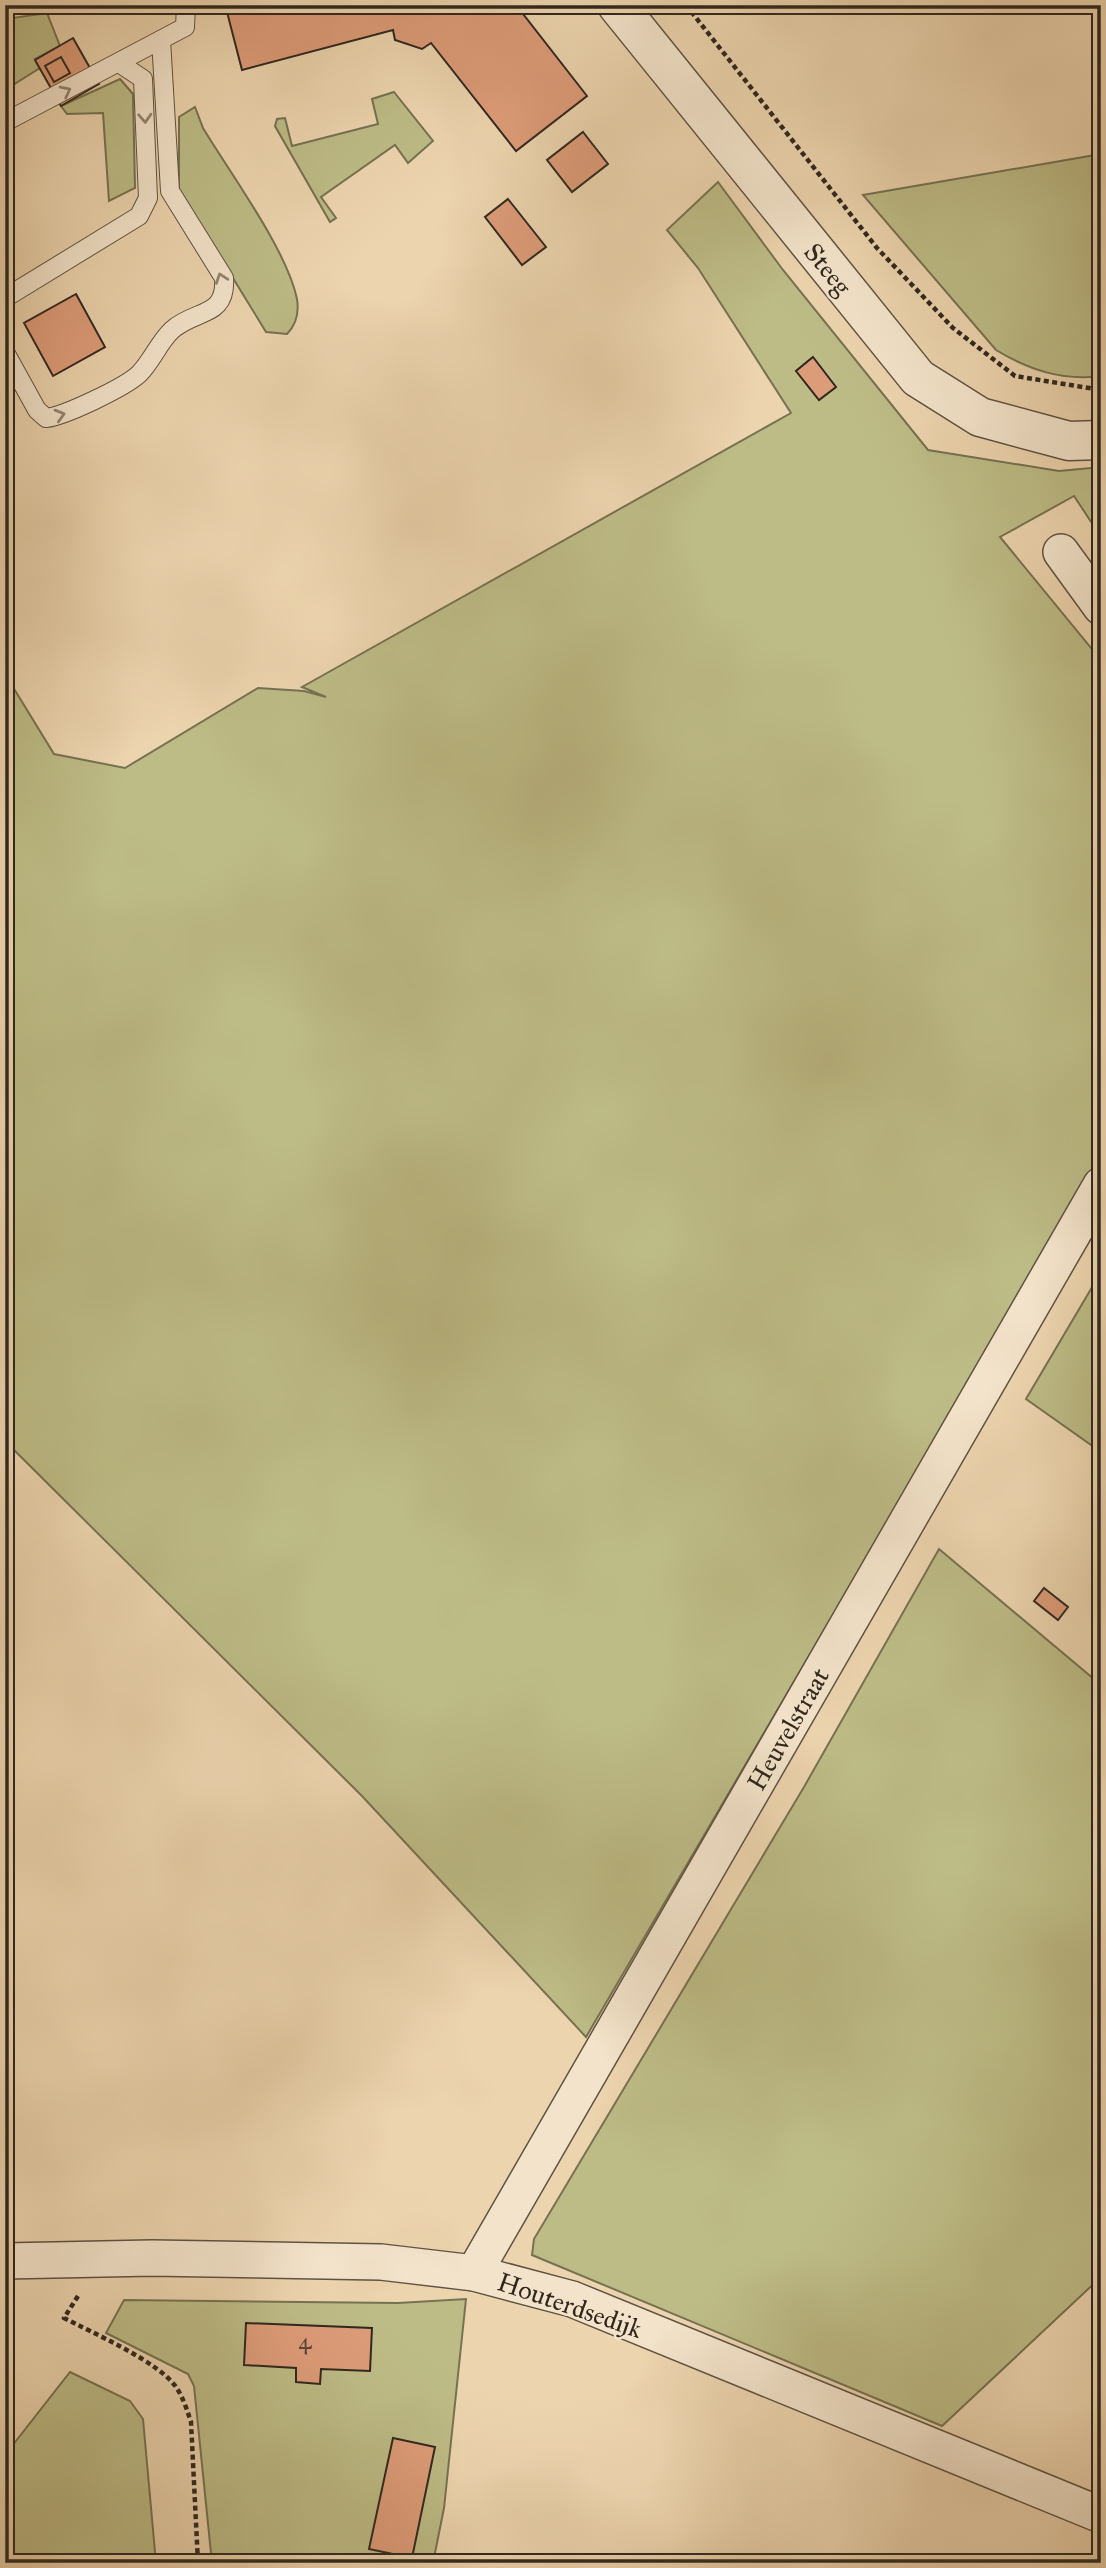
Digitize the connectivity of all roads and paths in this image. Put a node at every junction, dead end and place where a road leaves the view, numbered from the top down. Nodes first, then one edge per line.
1 (186, 5) edge
2 (617, 5) edge
3 (686, 5) edge
4 (161, 40) junction
5 (119, 64) junction
6 (5, 122) edge
7 (5, 298) edge
8 (5, 352) edge
9 (1101, 390) edge
10 (1101, 440) edge
11 (1061, 552) dead end
12 (1101, 607) edge
13 (1101, 1185) edge
14 (100, 2259) junction
15 (5, 2261) edge
16 (474, 2273) junction
17 (1101, 2515) edge
18 (198, 2563) edge

1 - 4 lane
2 - 10 street, Steeg
3 - 9 path
4 - 5 lane
8 -> 4 lane
6 -> 5 lane
5 -> 7 lane
11 - 12 street
13 - 16 street, Heuvelstraat
14 - 15 street, Houterdsedijk
14 - 16 street, Houterdsedijk
14 - 18 path
16 - 17 street, Houterdsedijk

